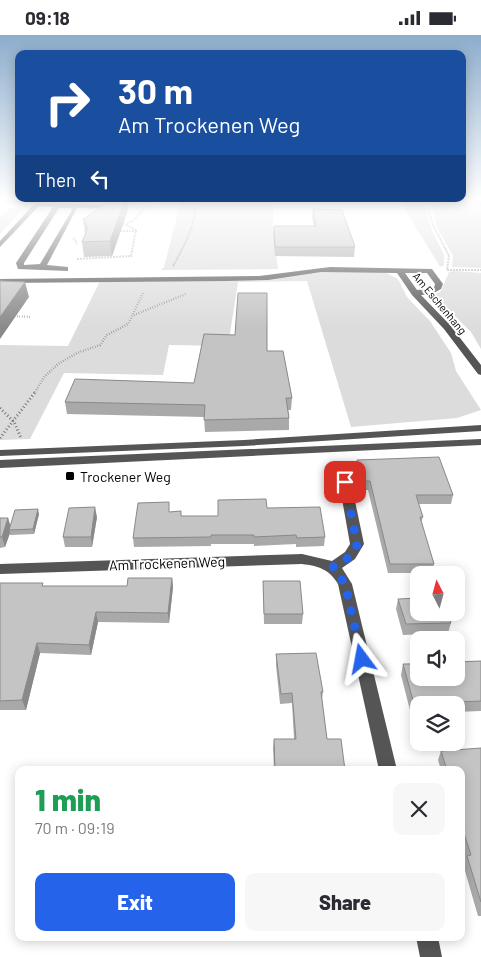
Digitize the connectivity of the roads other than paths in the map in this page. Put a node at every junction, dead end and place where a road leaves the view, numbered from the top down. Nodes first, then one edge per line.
1 (33, 243) edge
2 (56, 243) edge
3 (40, 267) junction
4 (65, 269) dead end
5 (400, 272) junction
6 (0, 281) edge
7 (415, 293) junction
8 (481, 372) edge
9 (481, 428) edge
10 (481, 442) edge
11 (0, 453) edge
12 (0, 464) edge
13 (345, 482) dead end
14 (333, 567) junction
15 (0, 569) edge
16 (387, 766) edge
17 (428, 941) edge
18 (432, 957) edge

1 - 3 street
2 - 3 street
3 - 4 street
5 - 6 street
5 - 7 street, Am Eschenhang
5 - 7 street
7 - 8 street, Am Eschenhang
9 - 11 street
10 - 12 street
13 - 14 street
14 - 15 street, Am Trockenen Weg
14 - 16 street
17 - 18 street

